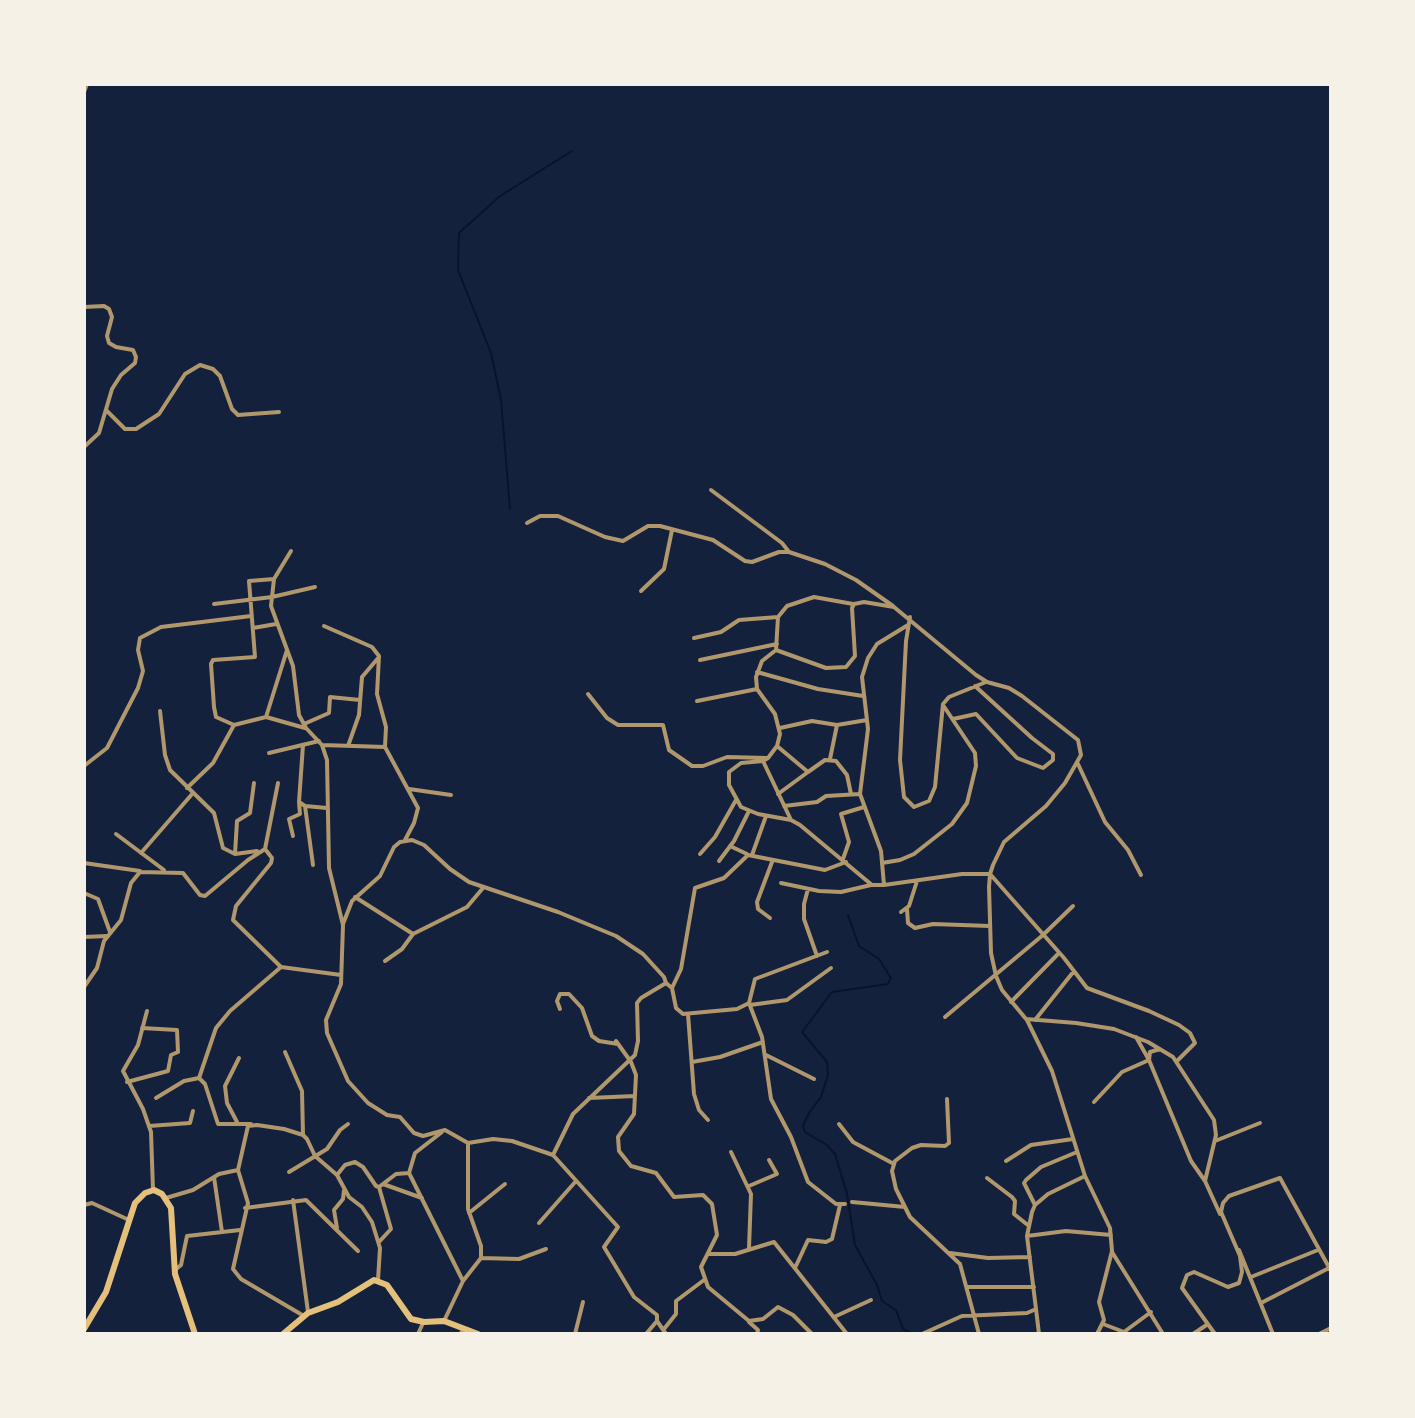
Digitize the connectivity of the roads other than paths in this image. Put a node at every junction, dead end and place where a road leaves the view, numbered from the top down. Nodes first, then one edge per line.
1 (87, 84) edge
2 (84, 92) edge
3 (84, 306) edge
4 (106, 410) junction
5 (279, 412) dead end
6 (84, 447) edge
7 (711, 490) dead end
8 (527, 523) dead end
9 (672, 530) junction
10 (291, 551) dead end
11 (789, 552) junction
12 (274, 579) junction
13 (315, 587) dead end
14 (641, 591) dead end
15 (272, 597) junction
16 (249, 600) junction
17 (214, 604) dead end
18 (854, 604) junction
19 (894, 607) junction
20 (251, 616) junction
21 (778, 617) junction
22 (910, 617) junction
23 (276, 624) junction
24 (908, 625) junction
25 (324, 626) dead end
26 (253, 628) junction
27 (693, 638) dead end
28 (777, 644) junction
29 (287, 649) junction
30 (777, 650) junction
31 (380, 656) junction
32 (700, 660) dead end
33 (757, 672) junction
34 (987, 682) junction
35 (975, 686) junction
36 (757, 689) junction
37 (588, 694) dead end
38 (863, 696) junction
39 (360, 700) junction
40 (697, 701) dead end
41 (943, 704) junction
42 (160, 711) dead end
43 (266, 717) junction
44 (953, 718) junction
45 (867, 720) junction
46 (234, 725) junction
47 (837, 725) junction
48 (305, 726) junction
49 (780, 728) junction
50 (319, 741) junction
51 (303, 745) junction
52 (322, 746) junction
53 (777, 746) junction
54 (348, 747) junction
55 (385, 747) junction
56 (269, 753) dead end
57 (768, 758) junction
58 (830, 759) junction
59 (763, 761) junction
60 (1078, 764) junction
61 (84, 766) edge
62 (808, 772) junction
63 (254, 783) dead end
64 (278, 783) dead end
65 (187, 788) junction
66 (409, 789) junction
67 (193, 793) junction
68 (778, 794) junction
69 (850, 794) junction
70 (860, 794) junction
71 (451, 795) dead end
72 (736, 800) junction
73 (299, 802) junction
74 (304, 806) junction
75 (784, 806) junction
76 (864, 807) junction
77 (327, 808) junction
78 (749, 812) junction
79 (766, 816) junction
80 (791, 820) junction
81 (117, 834) dead end
82 (293, 836) dead end
83 (405, 840) junction
84 (730, 846) junction
85 (263, 850) junction
86 (141, 853) junction
87 (235, 854) junction
88 (700, 854) dead end
89 (750, 855) junction
90 (844, 860) junction
91 (719, 861) dead end
92 (772, 862) junction
93 (882, 862) junction
94 (84, 863) edge
95 (313, 864) dead end
96 (164, 871) junction
97 (140, 872) junction
98 (990, 874) junction
99 (1141, 875) dead end
100 (917, 881) junction
101 (781, 884) dead end
102 (872, 885) junction
103 (884, 885) junction
104 (483, 888) junction
105 (808, 889) junction
106 (84, 893) edge
107 (355, 897) junction
108 (1072, 906) dead end
109 (907, 909) junction
110 (901, 912) dead end
111 (770, 918) dead end
112 (343, 925) junction
113 (990, 926) junction
114 (109, 934) junction
115 (413, 934) junction
116 (1043, 935) junction
117 (84, 937) edge
118 (827, 952) dead end
119 (1059, 953) junction
120 (817, 956) junction
121 (385, 961) dead end
122 (281, 967) junction
123 (831, 968) dead end
124 (1074, 971) junction
125 (341, 975) junction
126 (996, 976) junction
127 (666, 983) junction
128 (84, 987) edge
129 (672, 988) junction
130 (1011, 1002) junction
131 (750, 1004) junction
132 (560, 1009) dead end
133 (147, 1011) dead end
134 (688, 1014) junction
135 (945, 1017) dead end
136 (1026, 1019) junction
137 (1035, 1020) junction
138 (142, 1028) junction
139 (1136, 1036) junction
140 (763, 1042) junction
141 (1161, 1049) junction
142 (285, 1052) dead end
143 (765, 1055) junction
144 (239, 1058) dead end
145 (1149, 1060) junction
146 (1177, 1061) junction
147 (631, 1062) junction
148 (692, 1062) junction
149 (199, 1078) junction
150 (814, 1079) dead end
151 (128, 1082) junction
152 (635, 1096) junction
153 (156, 1098) dead end
154 (589, 1098) junction
155 (946, 1099) dead end
156 (1094, 1102) dead end
157 (193, 1111) dead end
158 (708, 1120) dead end
159 (237, 1122) junction
160 (1260, 1123) dead end
161 (252, 1124) junction
162 (348, 1124) dead end
163 (839, 1124) dead end
164 (149, 1126) junction
165 (445, 1130) junction
166 (303, 1135) junction
167 (1073, 1139) junction
168 (1215, 1142) junction
169 (468, 1143) junction
170 (731, 1152) dead end
171 (1077, 1152) junction
172 (553, 1155) junction
173 (315, 1156) junction
174 (769, 1160) dead end
175 (1006, 1161) dead end
176 (894, 1164) junction
177 (238, 1170) junction
178 (289, 1172) dead end
179 (409, 1173) junction
180 (337, 1175) junction
181 (1085, 1176) junction
182 (214, 1177) junction
183 (987, 1178) dead end
184 (576, 1181) junction
185 (1205, 1181) junction
186 (505, 1184) dead end
187 (381, 1185) junction
188 (749, 1186) junction
189 (344, 1187) junction
190 (154, 1190) junction
191 (166, 1198) junction
192 (423, 1198) junction
193 (293, 1200) junction
194 (852, 1202) dead end
195 (84, 1205) edge
196 (1035, 1205) junction
197 (904, 1207) junction
198 (245, 1208) junction
199 (469, 1213) junction
200 (1222, 1218) junction
201 (129, 1220) junction
202 (539, 1223) dead end
203 (1029, 1226) junction
204 (337, 1229) junction
205 (240, 1230) junction
206 (222, 1232) junction
207 (1111, 1235) junction
208 (1027, 1236) junction
209 (379, 1242) junction
210 (1237, 1247) junction
211 (749, 1248) junction
212 (546, 1249) dead end
213 (1318, 1250) junction
214 (358, 1251) dead end
215 (1112, 1251) junction
216 (949, 1253) junction
217 (708, 1254) junction
218 (1030, 1257) junction
219 (481, 1258) junction
220 (795, 1268) junction
221 (175, 1270) junction
222 (1330, 1270) edge
223 (1251, 1277) junction
224 (378, 1280) junction
225 (704, 1280) junction
226 (463, 1281) junction
227 (968, 1287) junction
228 (1034, 1287) junction
229 (871, 1299) dead end
230 (583, 1302) dead end
231 (1261, 1304) junction
232 (1036, 1309) junction
233 (1151, 1312) junction
234 (975, 1314) junction
235 (306, 1315) junction
236 (834, 1317) junction
237 (444, 1321) junction
238 (657, 1321) junction
239 (749, 1321) junction
240 (424, 1322) junction
241 (1103, 1324) junction
242 (1208, 1324) junction
243 (1331, 1328) edge
244 (84, 1329) edge
245 (665, 1331) edge
246 (462, 1332) edge
247 (195, 1334) edge
248 (283, 1334) edge
249 (418, 1334) edge
250 (478, 1334) edge
251 (575, 1334) edge
252 (645, 1334) edge
253 (757, 1334) edge
254 (812, 1334) edge
255 (847, 1334) edge
256 (922, 1334) edge
257 (979, 1334) edge
258 (1039, 1334) edge
259 (1097, 1334) edge
260 (1163, 1334) edge
261 (1193, 1334) edge
262 (1215, 1334) edge
263 (1273, 1334) edge
264 (1319, 1334) edge

1 - 2 street
3 - 4 street
4 - 5 street
4 - 6 street
7 - 11 street
8 - 9 street
9 - 11 street
9 - 14 street
10 - 12 street
11 - 19 street
12 - 15 street
12 - 16 street
13 - 15 street
15 - 16 street
15 - 23 street
16 - 17 street
16 - 20 street
18 - 19 street
18 - 21 street
18 - 30 street
19 - 22 street
20 - 26 street
20 - 61 street
21 - 27 street
21 - 28 street
22 - 24 street
22 - 34 street
23 - 26 street
23 - 29 street
24 - 38 street
24 - 41 street
25 - 31 street
26 - 46 street
28 - 30 street
28 - 32 street
29 - 43 street
29 - 48 street
30 - 33 street
31 - 39 street
31 - 55 street
33 - 36 street
33 - 38 street
34 - 35 street
34 - 60 street
35 - 41 street
35 - 44 street
36 - 40 street
36 - 49 street
37 - 57 street
38 - 45 street
39 - 48 street
39 - 54 street
41 - 44 street
42 - 65 street
43 - 46 street
43 - 48 street
44 - 93 street
45 - 47 street
45 - 70 street
46 - 65 street
47 - 49 street
47 - 58 street
48 - 50 street
49 - 53 street
50 - 51 street
50 - 52 street
51 - 56 street
51 - 73 street
52 - 54 street
52 - 77 street
53 - 57 street
53 - 62 street
54 - 55 street
55 - 66 street
57 - 59 street
58 - 62 street
58 - 69 street
59 - 68 street
59 - 72 street
60 - 98 street
60 - 99 street
62 - 68 street
63 - 87 street
64 - 85 street
65 - 67 street
66 - 71 street
66 - 83 street
67 - 86 street
67 - 87 street
68 - 75 street
69 - 70 street
69 - 75 street
70 - 76 street
72 - 78 street
72 - 88 street
73 - 74 street
73 - 82 street
74 - 77 street
74 - 95 street
75 - 80 street
76 - 90 street
76 - 93 street
77 - 112 street
78 - 79 street
78 - 84 street
79 - 80 street
79 - 89 street
80 - 90 street
81 - 86 street
83 - 104 street
83 - 107 street
84 - 89 street
84 - 91 street
85 - 87 street
85 - 96 street
85 - 122 street
86 - 96 street
89 - 92 street
89 - 129 street
90 - 92 street
90 - 102 street
92 - 111 street
93 - 103 street
94 - 97 street
96 - 97 street
97 - 114 street
98 - 100 street
98 - 113 street
98 - 116 street
100 - 103 street
100 - 109 street
101 - 105 street
102 - 103 street
102 - 105 street
104 - 115 street
104 - 127 street
105 - 120 street
106 - 114 street
107 - 112 street
107 - 115 street
108 - 116 street
109 - 110 street
109 - 113 street
112 - 125 street
113 - 126 street
114 - 117 street
114 - 128 street
115 - 121 street
116 - 119 street
116 - 126 street
118 - 120 street
119 - 124 street
119 - 130 street
120 - 131 street
122 - 125 street
122 - 149 street
123 - 131 street
124 - 137 street
124 - 146 street
125 - 165 street
126 - 130 street
126 - 135 street
127 - 129 street
127 - 147 street
129 - 134 street
130 - 136 street
131 - 134 street
131 - 140 street
132 - 147 street
133 - 138 street
134 - 148 street
136 - 137 street
136 - 167 street
137 - 139 street
138 - 151 street
138 - 151 street
139 - 141 street
139 - 145 street
140 - 143 street
140 - 148 street
141 - 145 street
141 - 146 street
142 - 166 street
143 - 150 street
143 - 220 street
144 - 159 street
145 - 156 street
145 - 185 street
146 - 168 street
147 - 152 street
147 - 154 street
148 - 158 street
149 - 153 street
149 - 159 street
151 - 164 street
152 - 154 street
152 - 217 street
154 - 172 street
155 - 176 street
157 - 164 street
159 - 161 street
160 - 168 street
161 - 166 street
161 - 177 street
162 - 173 street
163 - 176 street
164 - 190 street
165 - 169 street
165 - 179 street
166 - 173 street
167 - 171 street
167 - 175 street
168 - 185 street
169 - 172 street
169 - 199 street
170 - 188 street
171 - 181 street
171 - 196 street
172 - 184 street
173 - 178 street
173 - 180 street
174 - 188 street
176 - 197 street
177 - 182 street
177 - 198 street
179 - 187 street
179 - 192 street
180 - 187 street
180 - 189 street
181 - 196 street
181 - 207 street
182 - 191 street
182 - 206 street
183 - 203 street
184 - 202 street
184 - 238 street
185 - 200 street
186 - 199 street
187 - 192 street
187 - 209 street
188 - 211 street
189 - 204 street
189 - 209 street
190 - 191 highway
190 - 201 highway
191 - 221 highway
192 - 226 street
193 - 198 street
193 - 204 street
193 - 235 street
194 - 197 street
195 - 201 street
196 - 203 street
197 - 216 street
198 - 205 street
199 - 219 street
200 - 210 street
200 - 213 street
201 - 244 highway
203 - 208 street
204 - 214 street
205 - 206 street
205 - 235 street
206 - 221 street
207 - 208 street
207 - 215 street
208 - 218 street
209 - 224 street
210 - 223 street
210 - 242 street
211 - 217 street
211 - 220 street
212 - 219 street
213 - 222 street
213 - 223 street
215 - 233 street
215 - 241 street
216 - 218 street
216 - 227 street
217 - 225 street
218 - 228 street
219 - 226 street
220 - 236 street
221 - 247 highway
222 - 231 street
223 - 231 street
224 - 235 highway
224 - 240 highway
225 - 239 street
225 - 245 street
226 - 237 street
227 - 228 street
227 - 234 street
228 - 232 street
229 - 236 street
230 - 251 street
231 - 263 street
232 - 234 street
232 - 258 street
233 - 241 street
233 - 260 street
234 - 256 street
234 - 257 street
235 - 248 highway
236 - 255 street
237 - 240 highway
237 - 246 highway
238 - 245 street
238 - 252 street
239 - 253 street
239 - 254 street
240 - 249 street
241 - 259 street
242 - 261 street
242 - 262 street
243 - 264 street
246 - 250 highway

